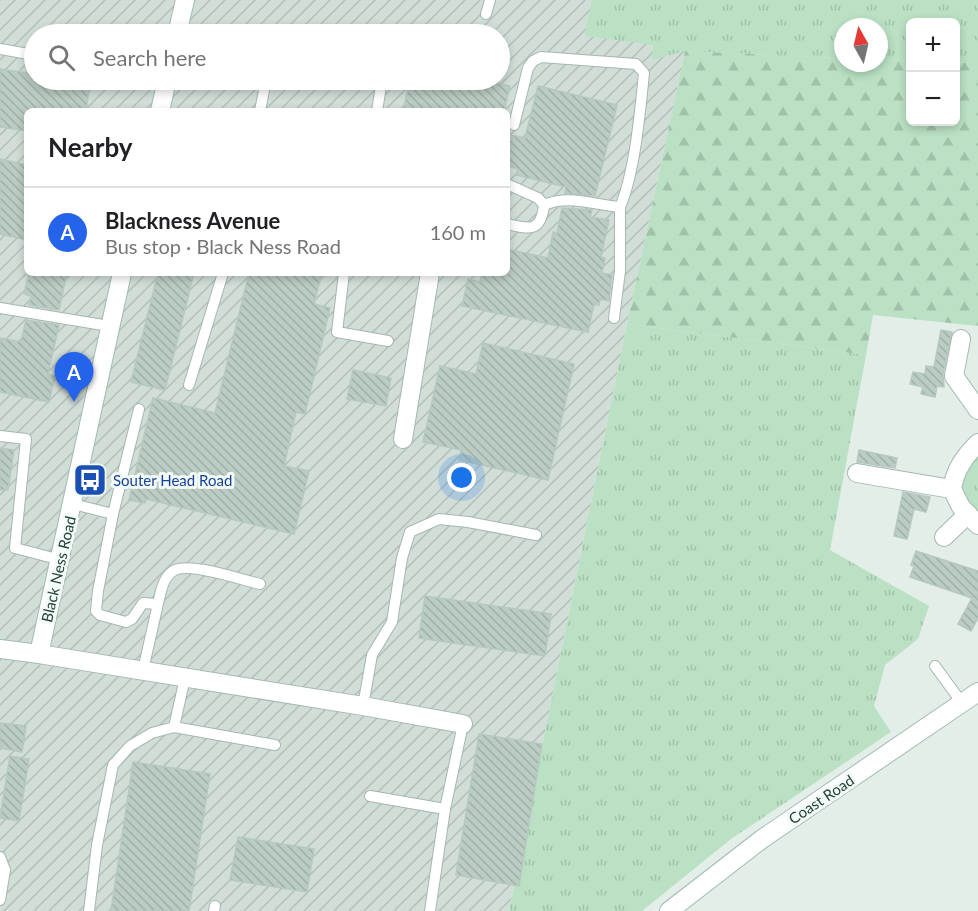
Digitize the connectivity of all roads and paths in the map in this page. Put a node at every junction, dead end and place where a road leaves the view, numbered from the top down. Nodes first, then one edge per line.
1 (185, 0) edge
2 (490, 0) edge
3 (486, 14) dead end
4 (179, 24) edge
5 (0, 50) edge
6 (24, 54) edge
7 (165, 90) edge
8 (264, 90) edge
9 (380, 90) edge
10 (161, 108) edge
11 (261, 108) edge
12 (377, 108) edge
13 (514, 125) dead end
14 (510, 185) edge
15 (544, 205) junction
16 (620, 207) junction
17 (510, 225) edge
18 (121, 276) edge
19 (222, 276) edge
20 (344, 276) edge
21 (430, 276) edge
22 (0, 308) edge
23 (614, 318) dead end
24 (109, 326) junction
25 (961, 339) dead end
26 (388, 341) dead end
27 (189, 385) dead end
28 (139, 409) dead end
29 (978, 410) edge
30 (0, 436) edge
31 (403, 439) dead end
32 (978, 443) edge
33 (857, 474) dead end
34 (952, 489) junction
35 (73, 504) junction
36 (113, 514) junction
37 (973, 519) edge
38 (536, 536) dead end
39 (944, 537) dead end
40 (61, 560) junction
41 (260, 584) dead end
42 (157, 604) junction
43 (0, 649) edge
44 (39, 654) junction
45 (935, 666) dead end
46 (143, 670) junction
47 (185, 678) junction
48 (978, 692) edge
49 (962, 703) junction
50 (363, 706) junction
51 (463, 724) joint
52 (174, 727) junction
53 (274, 745) dead end
54 (370, 796) dead end
55 (445, 809) junction
56 (0, 857) edge
57 (0, 900) edge
58 (89, 911) edge
59 (430, 911) edge
60 (669, 911) edge

1 - 4 street
2 - 3 lane
5 - 6 lane
7 - 10 street
8 - 11 lane
9 - 12 lane
13 - 16 lane
14 - 15 lane
15 - 16 lane
15 - 17 lane
16 - 23 lane
18 - 24 street, Black Ness Road
19 - 27 lane
20 - 26 lane
21 - 31 street
22 - 24 lane
24 - 35 street, Black Ness Road
25 - 29 street
28 - 36 lane
30 - 40 lane
32 - 34 street
33 - 34 street
34 - 37 street
35 - 36 lane
35 - 40 street, Black Ness Road
36 - 42 lane
37 - 39 street
38 - 50 lane
40 - 44 street, Black Ness Road
41 - 42 lane
42 - 46 lane
43 - 44 street
44 - 46 street
45 - 49 lane
46 - 47 street
47 - 50 street
47 - 52 lane
48 - 49 street, Coast Road
49 - 60 street, Coast Road
50 - 51 street
51 - 55 lane
52 - 53 lane
52 - 58 lane
54 - 55 lane
55 - 59 lane
56 - 57 lane

